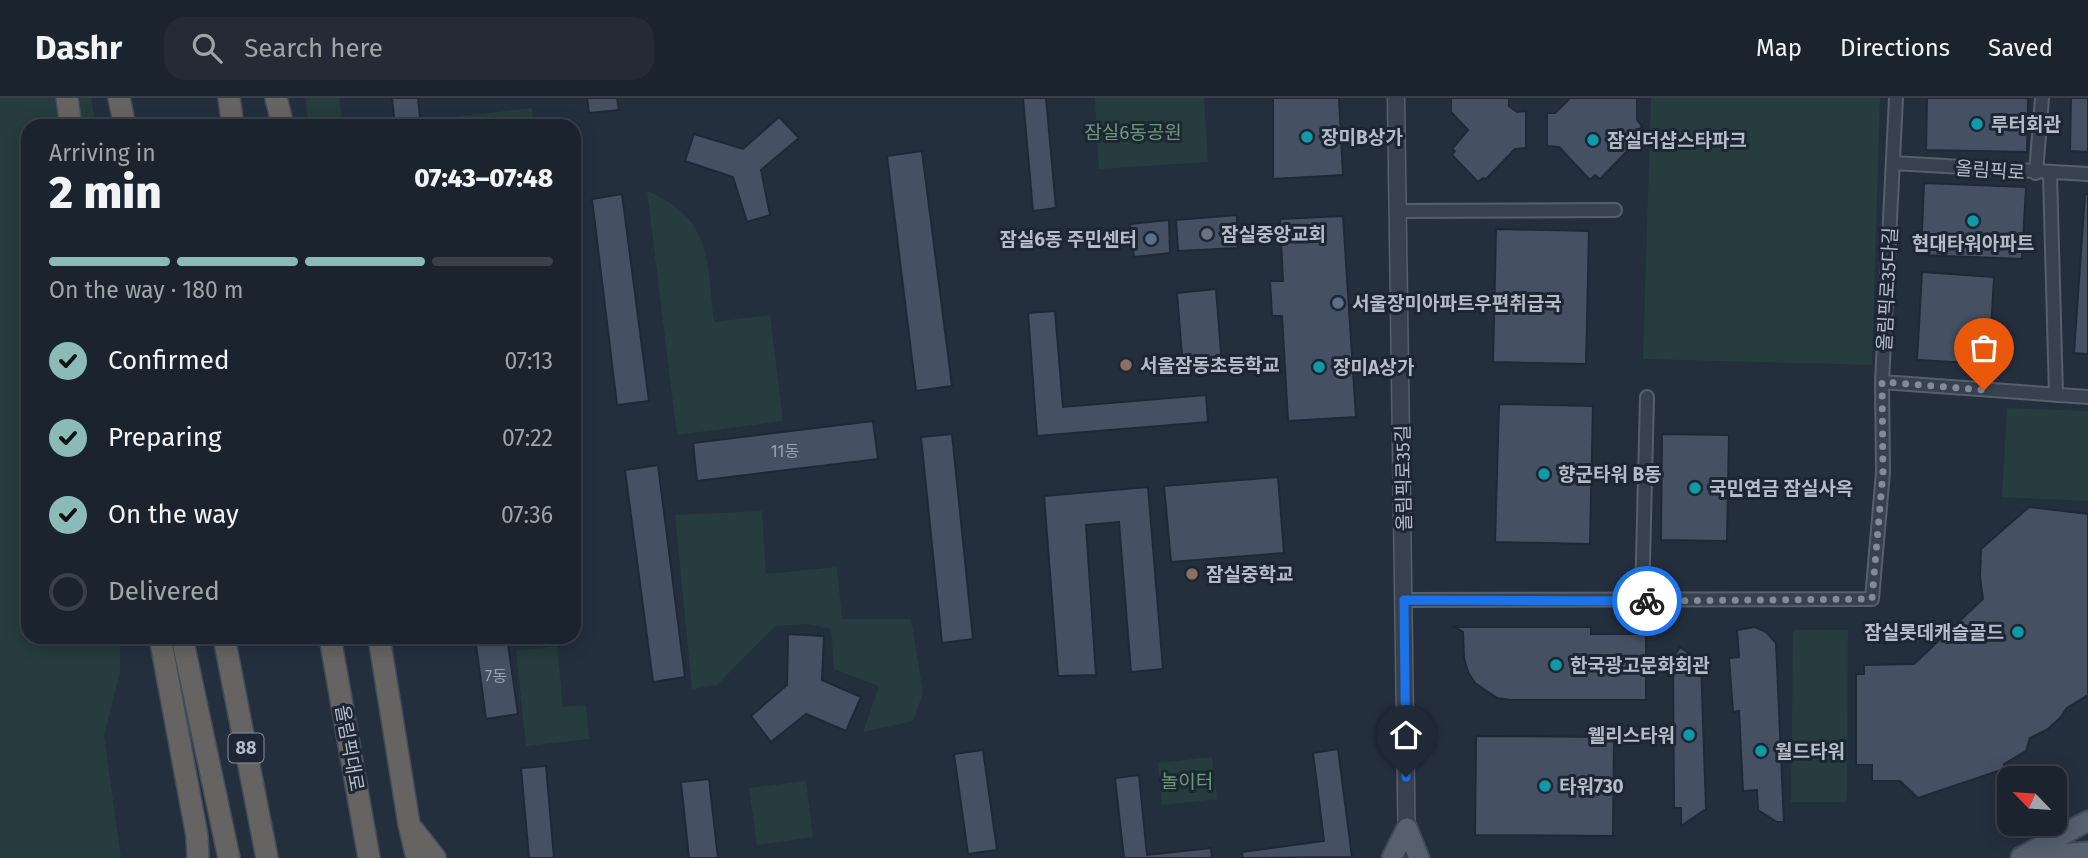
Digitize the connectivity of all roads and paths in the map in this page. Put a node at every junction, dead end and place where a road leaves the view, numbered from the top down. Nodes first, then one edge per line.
1 (67, 98) edge
2 (119, 98) edge
3 (229, 98) edge
4 (276, 98) edge
5 (1396, 98) edge
6 (1896, 98) edge
7 (2042, 98) edge
8 (70, 119) edge
9 (124, 119) edge
10 (232, 119) edge
11 (281, 119) edge
12 (1893, 163) junction
13 (2043, 173) junction
14 (2088, 174) edge
15 (1398, 211) junction
16 (1615, 211) dead end
17 (1882, 382) junction
18 (2056, 395) junction
19 (1647, 397) dead end
20 (2088, 397) edge
21 (1404, 600) junction
22 (1642, 601) junction
23 (161, 644) edge
24 (183, 644) edge
25 (225, 644) edge
26 (331, 644) edge
27 (380, 644) edge
28 (2088, 821) edge
29 (409, 824) junction
30 (1407, 828) junction
31 (2088, 852) edge
32 (2017, 857) edge
33 (198, 858) edge
34 (229, 858) edge
35 (267, 858) edge
36 (369, 858) edge
37 (416, 858) edge
38 (435, 858) edge
39 (1392, 858) edge
40 (1407, 858) edge
41 (1419, 858) edge

1 - 8 highway
2 - 9 highway
3 - 10 highway
4 - 11 highway
5 - 15 street, 올림픽로35길
6 - 12 street, 올림픽로35다길
7 - 13 street
12 - 13 street, 올림픽로
12 - 17 street, 올림픽로35다길
13 - 14 street, 올림픽로
13 - 18 street
15 - 16 street
15 - 21 street, 올림픽로35길
17 - 18 street
17 - 22 street, 올림픽로35다길
18 - 20 street
19 - 22 street
21 - 22 street, 올림픽로35다길
21 - 30 street, 올림픽로35길
23 - 33 highway
24 - 34 highway
25 - 35 highway, 88
26 - 36 highway, 올림픽대로
27 - 29 highway
28 - 32 main road
29 - 37 highway
29 - 38 highway
30 - 39 main road
30 - 40 street, 올림픽로35길
30 - 41 main road
31 - 32 main road

